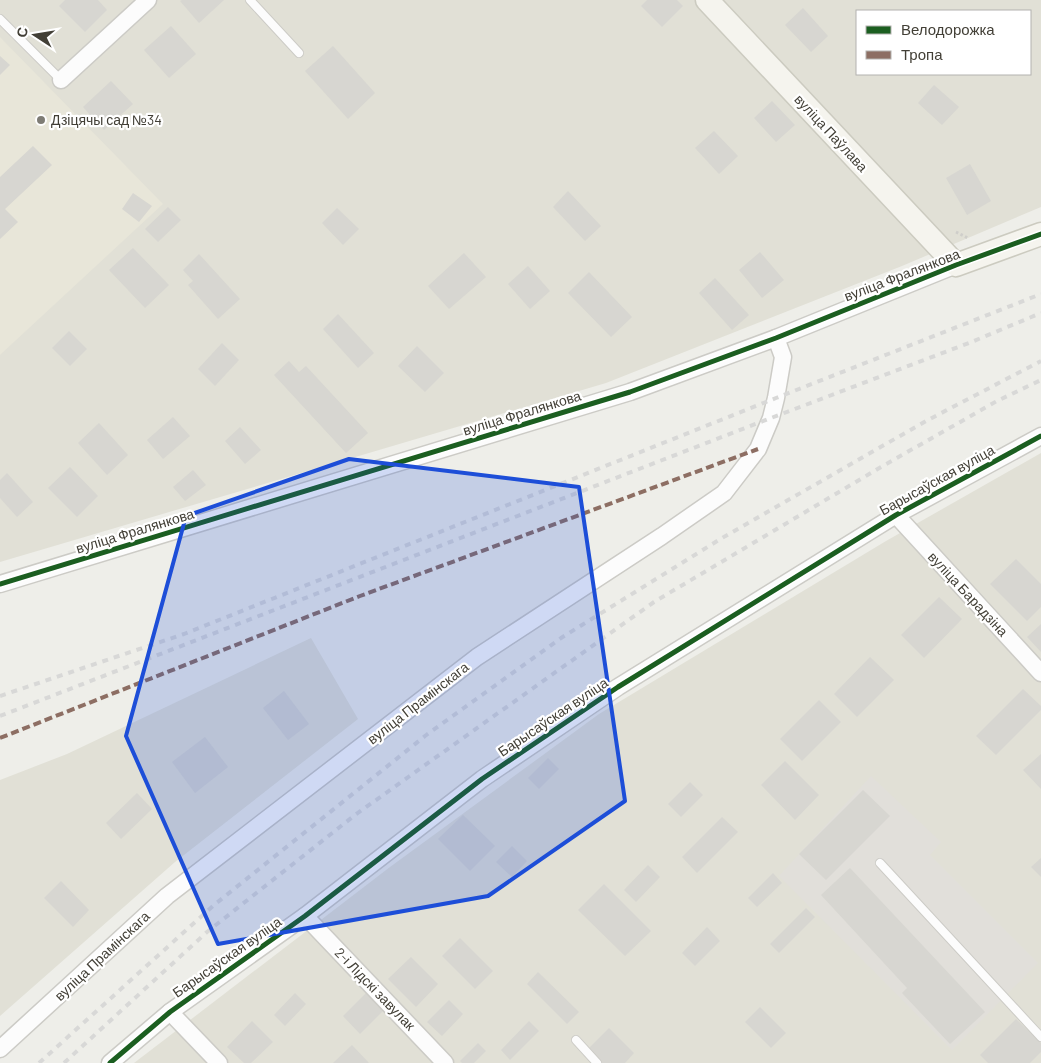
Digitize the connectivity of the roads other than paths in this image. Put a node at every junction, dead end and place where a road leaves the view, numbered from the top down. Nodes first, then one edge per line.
1 (148, 0) edge
2 (250, 0) edge
3 (707, 0) edge
4 (0, 19) edge
5 (299, 53) dead end
6 (61, 80) joint
7 (1041, 234) edge
8 (956, 265) junction
9 (776, 338) junction
10 (1041, 436) edge
11 (896, 515) junction
12 (0, 584) edge
13 (1041, 673) edge
14 (880, 863) dead end
15 (305, 916) junction
16 (170, 1012) junction
17 (1041, 1037) edge
18 (576, 1040) dead end
19 (0, 1050) edge
20 (110, 1063) edge
21 (219, 1063) edge
22 (445, 1063) edge
23 (597, 1063) edge

1 - 6 street
2 - 5 lane
3 - 8 street, вуліца Паўлава
4 - 6 lane
7 - 8 street, вуліца Фралянкова
8 - 9 street, вуліца Фралянкова
9 - 12 street, вуліца Фралянкова
9 - 19 street, вуліца Прамінскага
10 - 11 street, Барысаўская вуліца
11 - 13 street, вуліца Барадзіна
11 - 15 street, Барысаўская вуліца
14 - 17 lane
15 - 16 street, Барысаўская вуліца
15 - 22 street, 2-і Лідскі завулак
16 - 20 street, Барысаўская вуліца
16 - 21 street
18 - 23 lane

